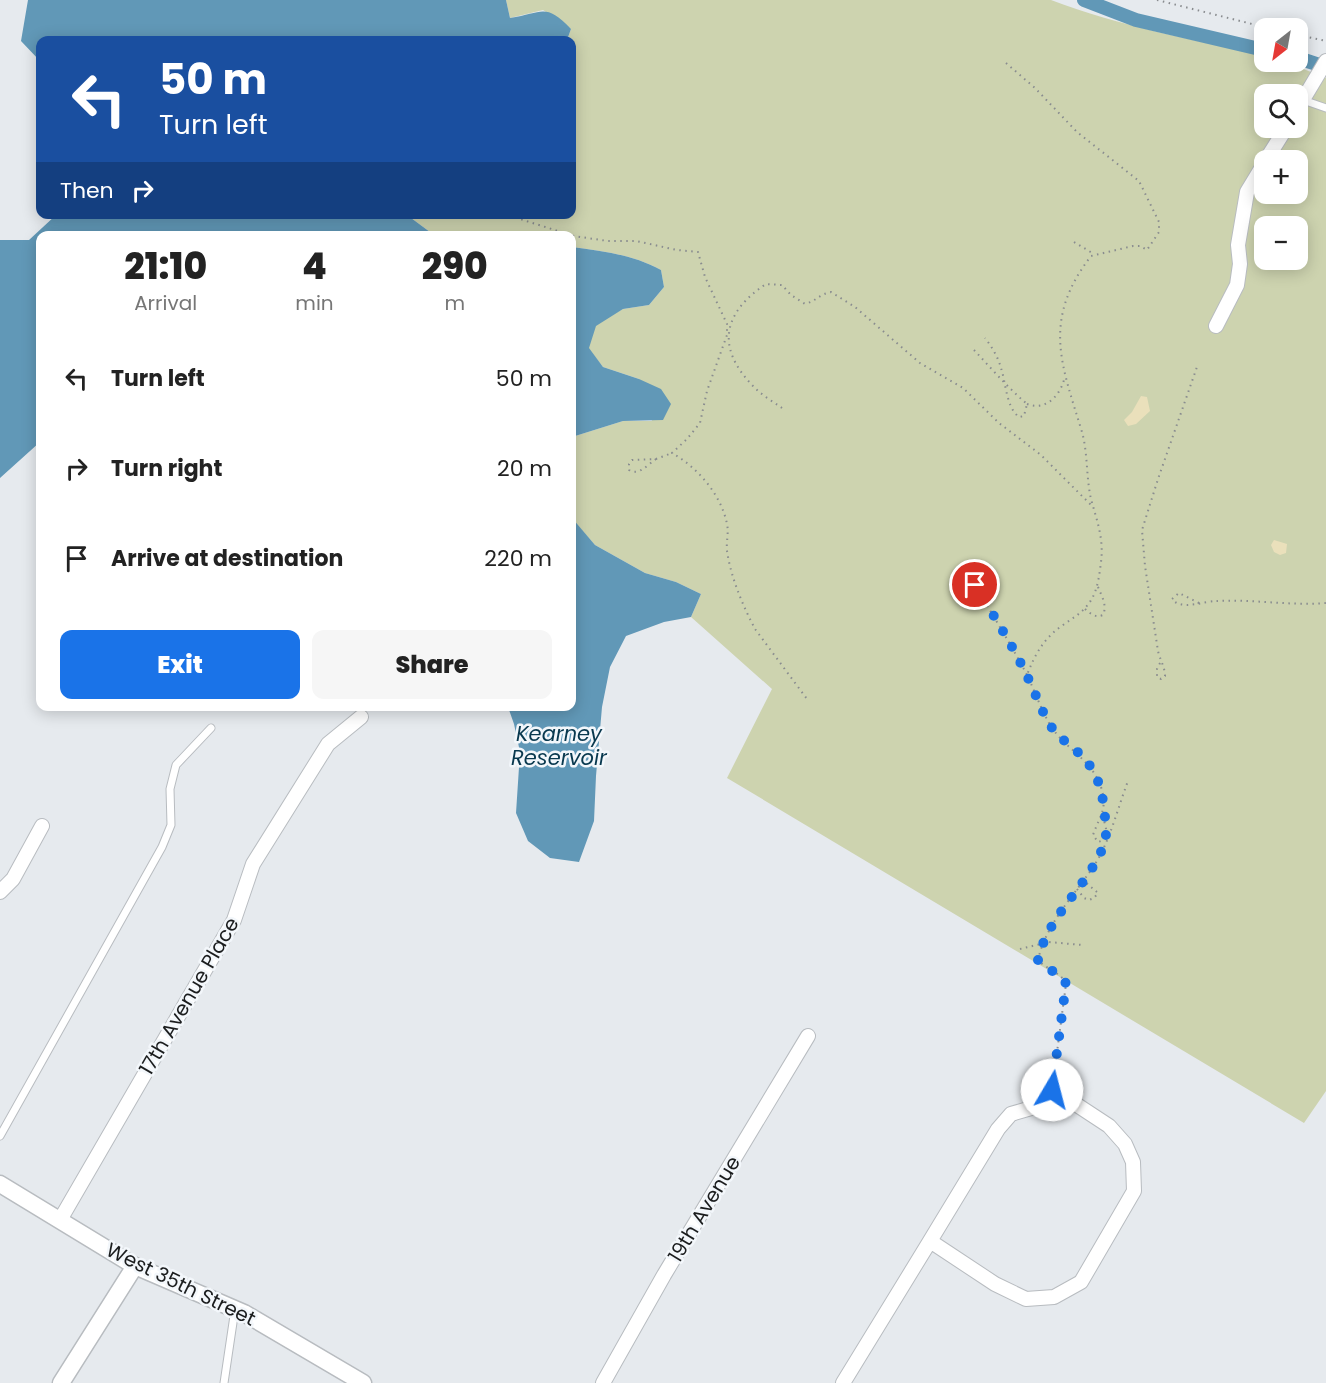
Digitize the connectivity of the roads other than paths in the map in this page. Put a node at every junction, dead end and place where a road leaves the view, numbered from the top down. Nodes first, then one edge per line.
1 (1326, 61) edge
2 (1308, 91) edge
3 (1308, 105) edge
4 (1326, 108) edge
5 (1254, 180) edge
6 (1216, 326) dead end
7 (361, 717) dead end
8 (211, 728) dead end
9 (42, 826) dead end
10 (0, 892) edge
11 (808, 1036) dead end
12 (0, 1136) edge
13 (0, 1184) edge
14 (60, 1220) junction
15 (930, 1241) junction
16 (135, 1266) junction
17 (235, 1309) junction
18 (61, 1383) edge
19 (224, 1383) edge
20 (363, 1383) edge
21 (603, 1383) edge
22 (843, 1383) edge

1 - 2 street
3 - 4 lane
5 - 6 street
7 - 14 street, 17th Avenue Place
8 - 12 lane
9 - 10 street
11 - 21 street, 19th Avenue
13 - 14 street, West 35th Street
14 - 16 street, West 35th Street
15 - 15 street
15 - 22 street
16 - 17 street, West 35th Street
16 - 18 street
17 - 19 lane
17 - 20 street, West 35th Street

